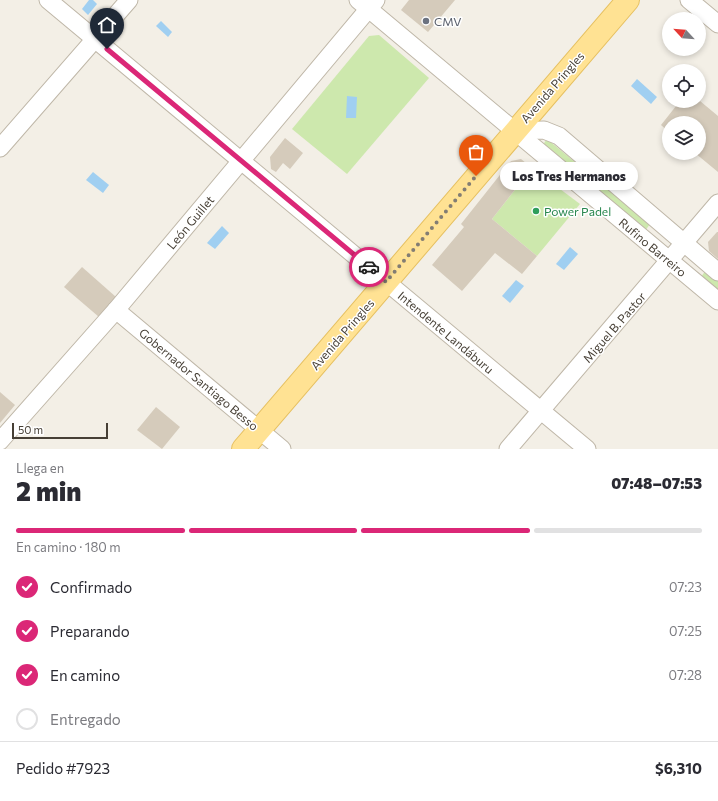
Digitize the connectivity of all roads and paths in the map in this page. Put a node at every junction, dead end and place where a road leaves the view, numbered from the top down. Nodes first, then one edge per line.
1 (48, 0) edge
2 (129, 0) edge
3 (628, 0) edge
4 (689, 0) edge
5 (368, 3) edge
6 (718, 24) edge
7 (95, 39) junction
8 (515, 131) junction
9 (0, 148) edge
10 (241, 161) junction
11 (718, 203) edge
12 (684, 243) junction
13 (670, 261) junction
14 (718, 272) edge
15 (386, 282) junction
16 (718, 301) edge
17 (116, 310) junction
18 (541, 411) junction
19 (259, 430) junction
20 (0, 441) edge
21 (243, 449) edge
22 (282, 449) edge
23 (508, 449) edge
24 (587, 449) edge

1 - 7 street, Intendente Landáburu
2 - 7 street
3 - 8 main road, Avenida Pringles
4 - 6 street
5 - 8 street, Rufino Barreiro
5 - 10 street, León Guillet
7 - 9 street
7 - 10 street, Intendente Landáburu
8 - 12 street, Rufino Barreiro
8 - 13 street, Rufino Barreiro
8 - 15 main road, Avenida Pringles
10 - 15 street, Intendente Landáburu
10 - 17 street, León Guillet
11 - 12 street, Miguel B. Pastor
12 - 13 street, Miguel B. Pastor
12 - 14 street, Rufino Barreiro
13 - 16 street, Rufino Barreiro
13 - 18 street, Miguel B. Pastor
15 - 18 street, Intendente Landáburu
15 - 19 main road, Avenida Pringles
17 - 19 street, Gobernador Santiago Besso
17 - 20 street, León Guillet
18 - 23 street, Miguel B. Pastor
18 - 24 street, Intendente Landáburu
19 - 21 main road, Avenida Pringles
19 - 22 street, Gobernador Santiago Besso

